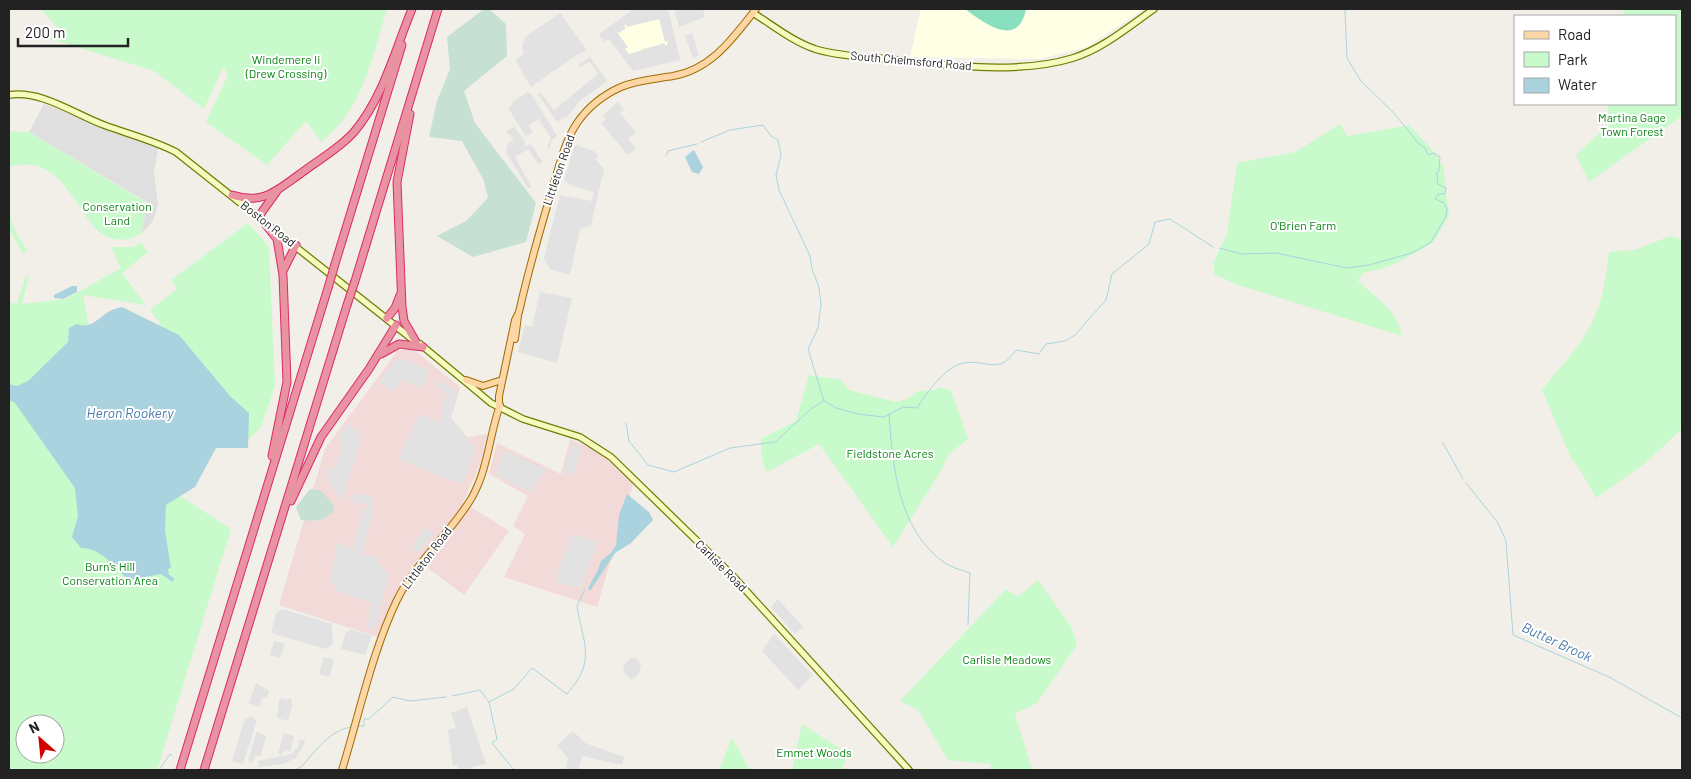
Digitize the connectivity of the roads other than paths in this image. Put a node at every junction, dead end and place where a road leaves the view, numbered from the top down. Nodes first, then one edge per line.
1 (412, 9) edge
2 (438, 9) edge
3 (1154, 9) edge
4 (754, 11) edge
5 (414, 88) junction
6 (9, 95) edge
7 (278, 190) junction
8 (232, 195) junction
9 (259, 216) junction
10 (296, 245) junction
11 (283, 275) junction
12 (401, 293) junction
13 (518, 316) junction
14 (387, 318) junction
15 (396, 325) junction
16 (416, 342) junction
17 (423, 347) junction
18 (373, 364) junction
19 (466, 380) junction
20 (502, 380) junction
21 (499, 407) junction
22 (265, 492) junction
23 (280, 526) junction
24 (180, 770) edge
25 (204, 770) edge
26 (342, 770) edge
27 (910, 770) edge

1 - 7 highway
1 - 22 highway, bridge
2 - 5 highway
3 - 4 main road, South Chelmsford Road
4 - 13 main road, Littleton Road
5 - 12 highway
5 - 23 highway, bridge
6 - 8 main road, Boston Road
7 - 8 highway
7 - 9 highway
8 - 9 main road, Boston Road
9 - 10 main road, Boston Road
9 - 11 highway
10 - 11 highway
10 - 14 main road, Boston Road
11 - 22 highway
12 - 14 highway
12 - 16 highway
13 - 20 main road, Littleton Road
13 - 21 main road, Littleton Road
14 - 15 main road, Boston Road
15 - 16 main road, Boston Road
15 - 18 highway
16 - 17 main road, Boston Road
17 - 18 highway
17 - 19 main road, Boston Road
18 - 23 highway
19 - 20 main road
19 - 21 main road, Boston Road
20 - 21 main road, Littleton Road
21 - 26 main road, Littleton Road
21 - 27 main road, Carlisle Road
22 - 24 highway
23 - 25 highway

